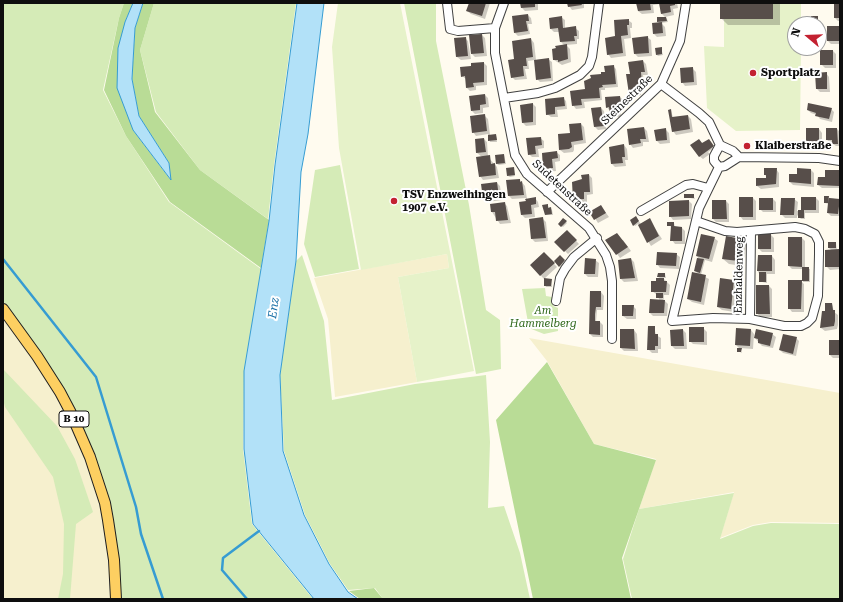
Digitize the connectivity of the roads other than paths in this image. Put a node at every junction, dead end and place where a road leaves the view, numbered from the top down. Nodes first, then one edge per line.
1 (447, 3) edge
2 (504, 3) edge
3 (599, 3) edge
4 (686, 3) edge
5 (495, 28) junction
6 (661, 84) junction
7 (504, 98) junction
8 (720, 145) junction
9 (739, 157) junction
10 (840, 162) edge
11 (719, 167) junction
12 (708, 188) junction
13 (547, 192) junction
14 (641, 211) dead end
15 (696, 221) junction
16 (751, 231) junction
17 (597, 238) junction
18 (556, 301) dead end
19 (3, 309) edge
20 (750, 320) junction
21 (612, 339) dead end
22 (116, 599) edge

1 - 5 street
2 - 5 street, Sudetenstraße
3 - 7 street
4 - 6 street, Steinestraße
5 - 7 street, Sudetenstraße
6 - 8 street
6 - 13 street, Steinestraße
7 - 13 street, Sudetenstraße
8 - 9 street
8 - 11 street
9 - 10 street
9 - 11 street
11 - 12 street
12 - 14 street
12 - 15 street
13 - 17 street, Sudetenstraße
15 - 16 street
15 - 20 street
16 - 20 street, Enzhaldenweg
16 - 20 street
17 - 18 street
17 - 21 street, Sudetenstraße
19 - 22 main road, B 10

